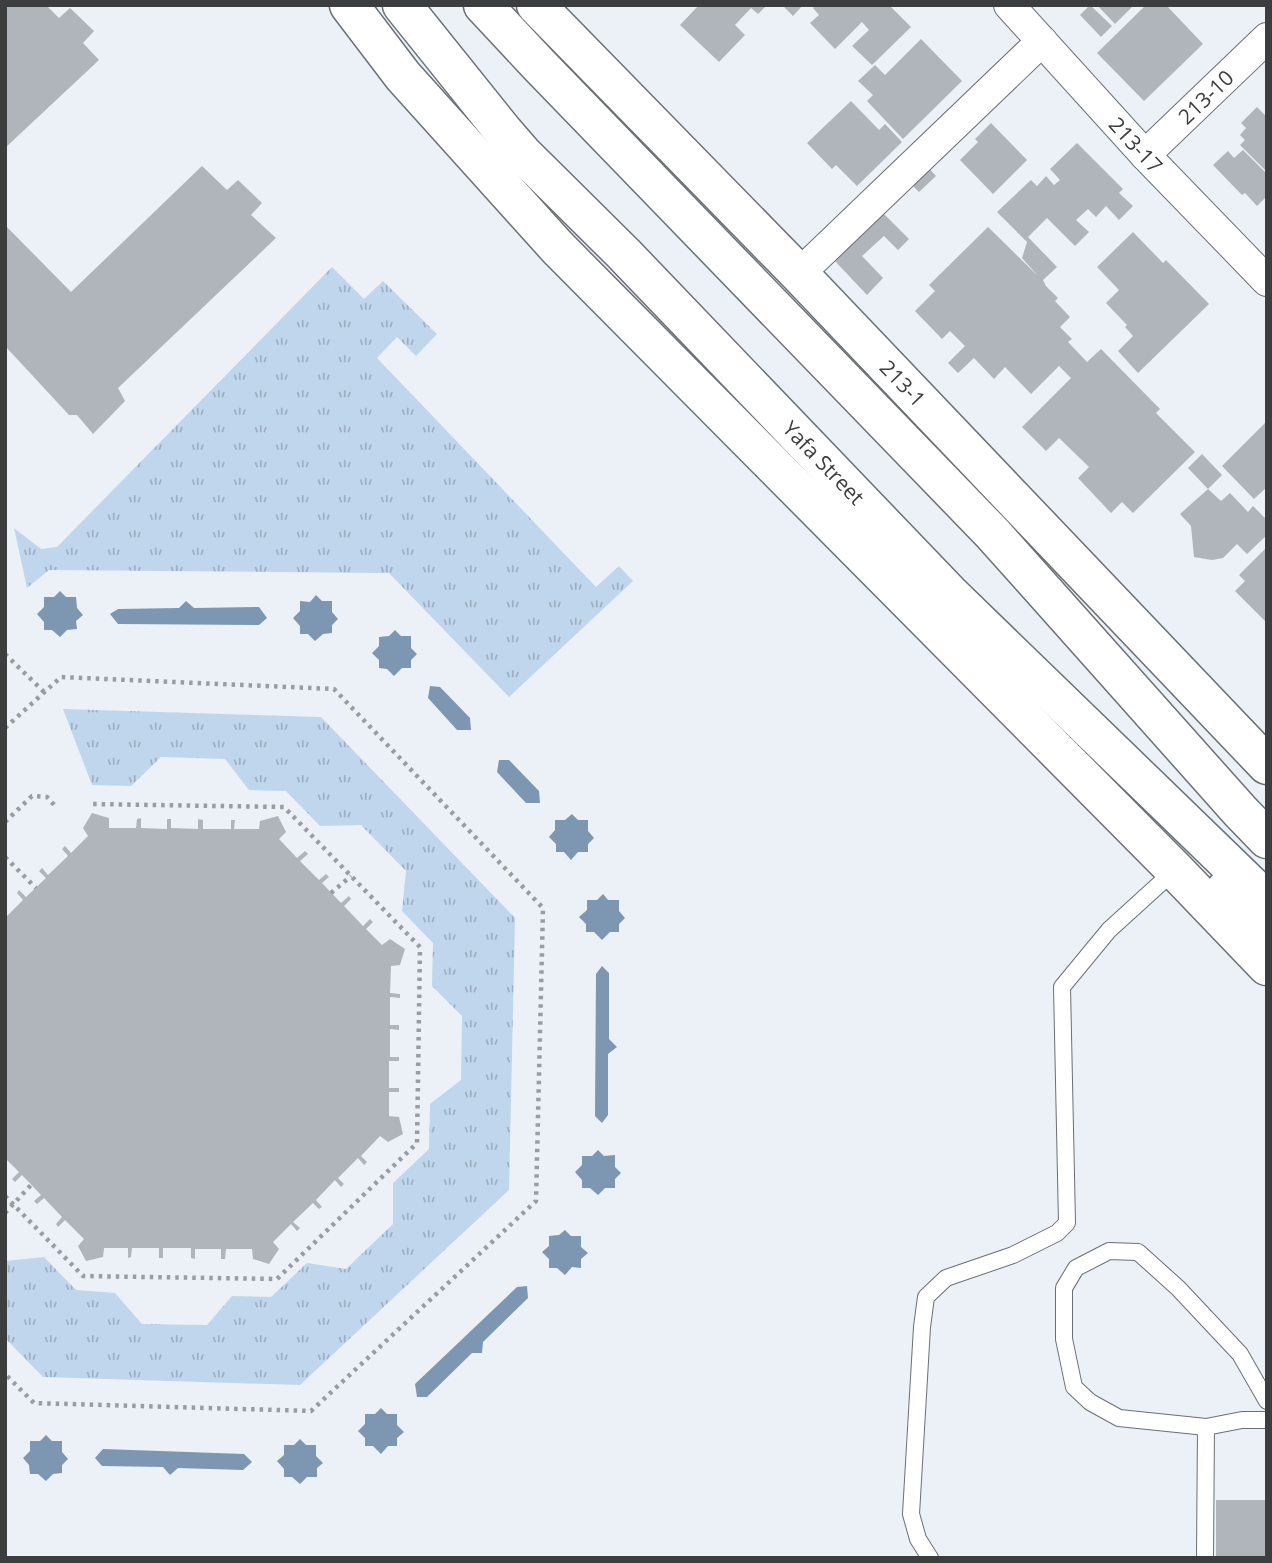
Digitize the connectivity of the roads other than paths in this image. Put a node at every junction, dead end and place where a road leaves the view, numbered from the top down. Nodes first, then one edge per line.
1 (349, 5) edge
2 (387, 5) edge
3 (402, 5) edge
4 (536, 5) edge
5 (1009, 5) edge
6 (484, 6) edge
7 (1267, 38) edge
8 (1042, 41) junction
9 (503, 131) junction
10 (1144, 155) junction
11 (799, 274) junction
12 (1267, 281) edge
13 (993, 534) junction
14 (950, 594) junction
15 (1267, 765) edge
16 (1267, 801) edge
17 (1267, 839) edge
18 (1175, 870) junction
19 (1267, 901) edge
20 (1267, 934) edge
21 (1267, 966) edge
22 (1267, 1401) edge
23 (1267, 1420) edge
24 (1206, 1427) junction
25 (930, 1558) edge
26 (1205, 1558) edge

1 - 18 main road
2 - 9 main road
3 - 9 main road, Yafa Street
4 - 11 main road, 213-1
5 - 8 street, 213-17
6 - 13 main road
7 - 10 street, 213-10
8 - 10 street, 213-17
8 - 11 street
9 - 14 main road, Yafa Street
10 - 12 street, 213-17
11 - 15 main road, 213-1
13 - 16 main road
13 - 17 main road
14 - 19 main road, Yafa Street
14 - 20 main road
18 - 21 main road
18 - 25 lane
22 - 24 lane
23 - 24 lane
24 - 26 lane

